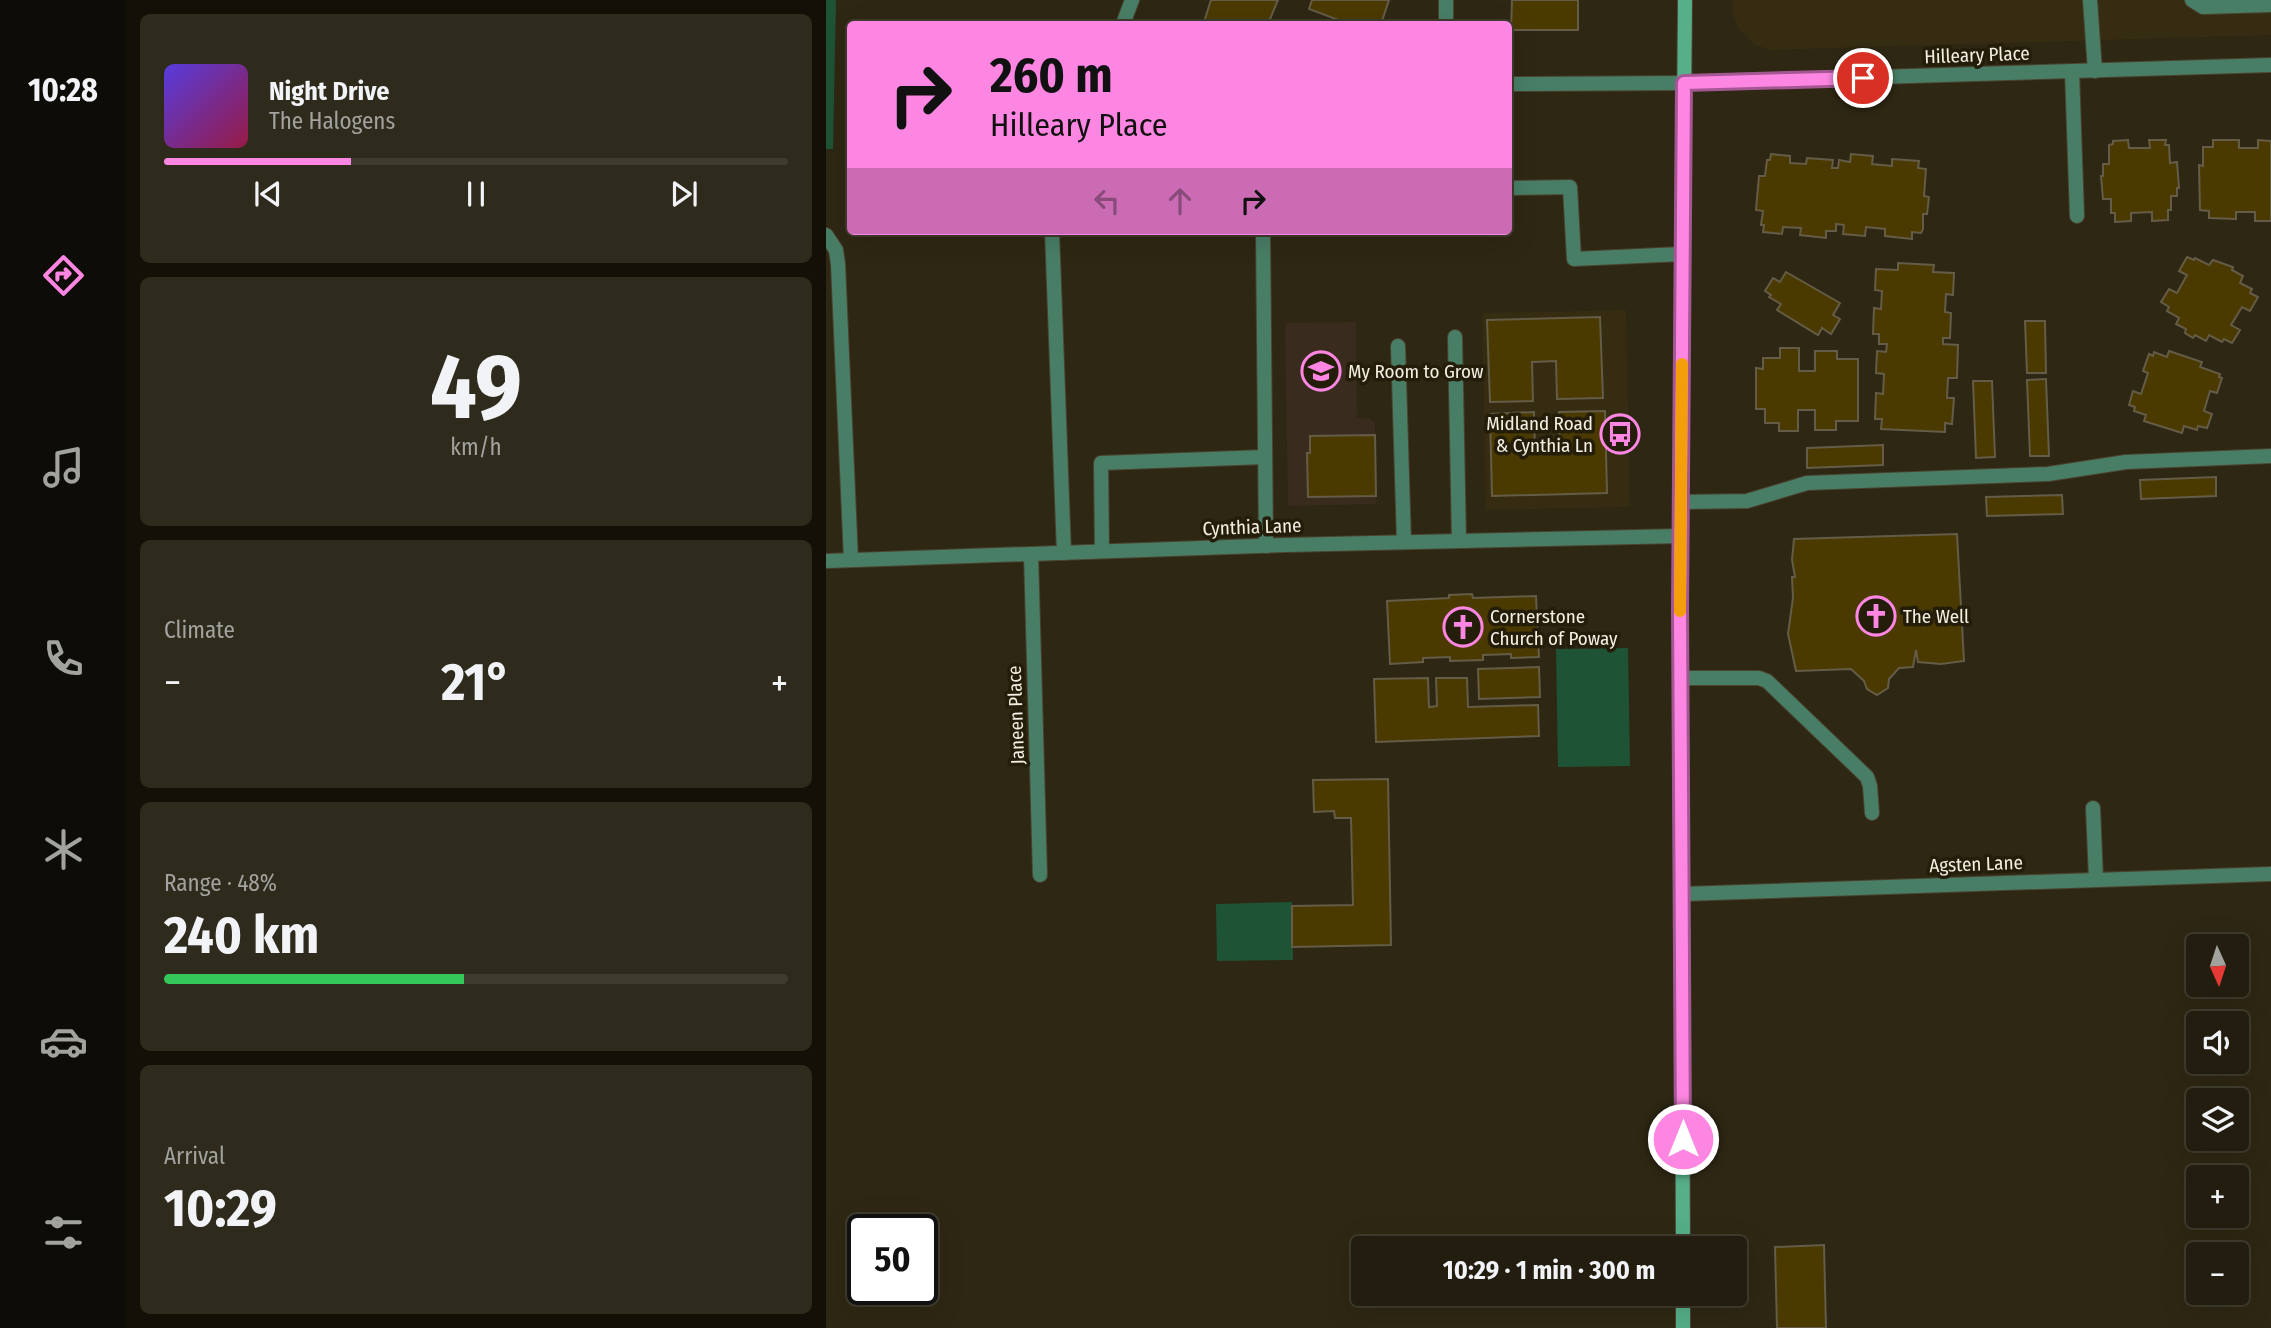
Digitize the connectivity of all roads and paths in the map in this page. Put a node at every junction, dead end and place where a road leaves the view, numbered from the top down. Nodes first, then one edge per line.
1 (1132, 0) edge
2 (1446, 0) edge
3 (1685, 0) edge
4 (2090, 0) edge
5 (2192, 0) edge
6 (2271, 5) edge
7 (1124, 21) edge
8 (1446, 21) edge
9 (2271, 65) edge
10 (2072, 71) junction
11 (2095, 71) junction
12 (1512, 83) edge
13 (1684, 83) junction
14 (1512, 188) edge
15 (2077, 216) dead end
16 (826, 235) edge
17 (1052, 235) edge
18 (1263, 235) edge
19 (1682, 254) junction
20 (1455, 337) dead end
21 (1398, 346) dead end
22 (2271, 456) edge
23 (1265, 457) junction
24 (1681, 502) junction
25 (1680, 536) junction
26 (1459, 541) junction
27 (1404, 542) junction
28 (1266, 546) junction
29 (1102, 551) junction
30 (1064, 553) junction
31 (1031, 554) junction
32 (851, 560) junction
33 (826, 561) edge
34 (1680, 678) junction
35 (2093, 808) dead end
36 (1872, 813) dead end
37 (2271, 874) edge
38 (1040, 875) dead end
39 (2096, 879) junction
40 (1683, 894) junction
41 (1683, 1236) edge
42 (1683, 1306) edge
43 (1683, 1328) edge

1 - 7 street
2 - 8 street
3 - 13 main road
4 - 11 street
5 - 6 street
9 - 11 street, Hilleary Place
10 - 11 street, Hilleary Place
10 - 13 street, Hilleary Place
10 - 15 street
12 - 13 street, Hilleary Place
13 - 19 main road
14 - 19 street
16 - 32 street
17 - 30 street
18 - 23 street
19 - 24 main road
20 - 26 street
21 - 27 street
22 - 24 street
23 - 28 street
23 - 29 street
24 - 25 main road
25 - 26 street, Cynthia Lane
25 - 34 main road
26 - 27 street, Cynthia Lane
27 - 28 street, Cynthia Lane
28 - 29 street, Cynthia Lane
29 - 30 street, Cynthia Lane
30 - 31 street, Cynthia Lane
31 - 32 street, Cynthia Lane
31 - 38 street, Janeen Place
32 - 33 street, Cynthia Lane
34 - 36 street
34 - 40 main road
35 - 39 street
37 - 39 street, Agsten Lane
39 - 40 street, Agsten Lane
40 - 41 main road
42 - 43 main road

